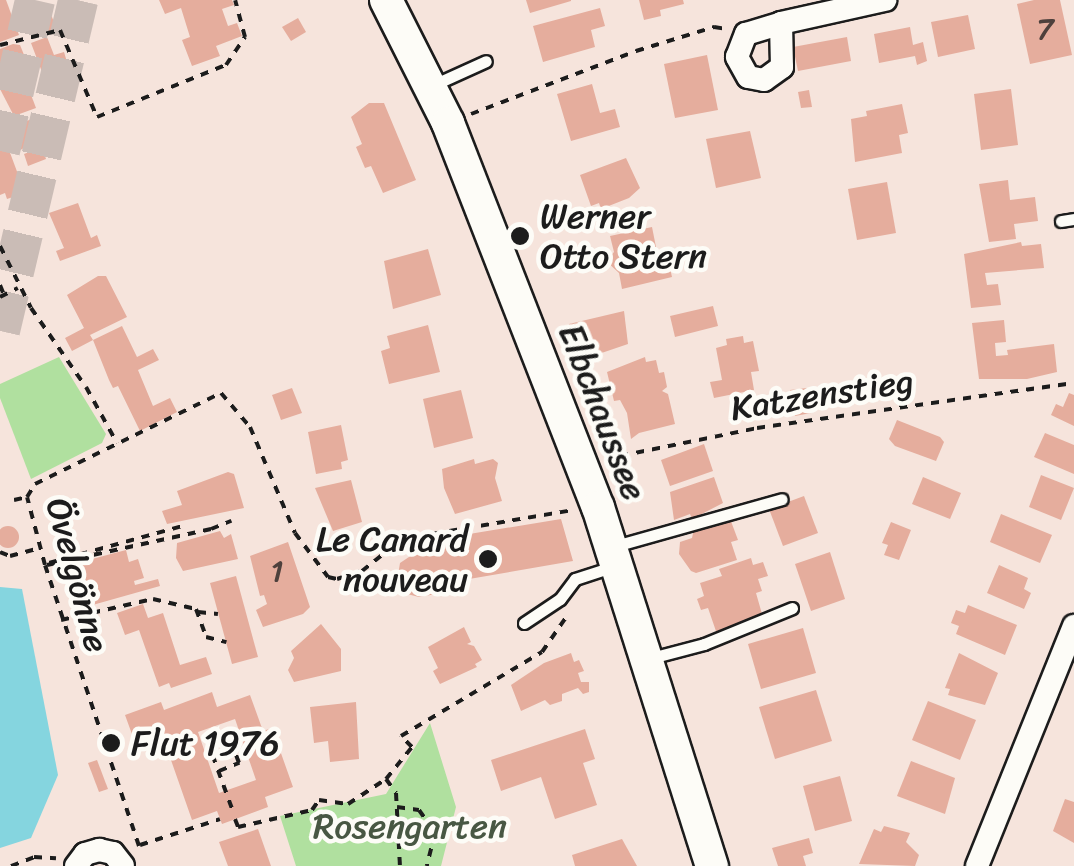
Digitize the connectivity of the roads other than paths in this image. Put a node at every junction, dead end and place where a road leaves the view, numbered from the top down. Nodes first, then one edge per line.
1 (386, 0) edge
2 (886, 0) edge
3 (780, 23) junction
4 (486, 61) dead end
5 (431, 86) junction
6 (782, 499) dead end
7 (614, 557) junction
8 (792, 608) dead end
9 (524, 623) dead end
10 (1074, 626) edge
11 (646, 659) junction
12 (72, 866) edge
13 (123, 866) edge
14 (712, 866) edge
15 (977, 866) edge

1 - 5 main road, Elbchaussee
2 - 3 street
3 - 3 street
4 - 5 lane
5 - 7 main road, Elbchaussee
6 - 7 lane
7 - 9 lane
7 - 11 main road, Elbchaussee
8 - 11 lane
10 - 15 street
11 - 14 main road, Elbchaussee
12 - 13 street

